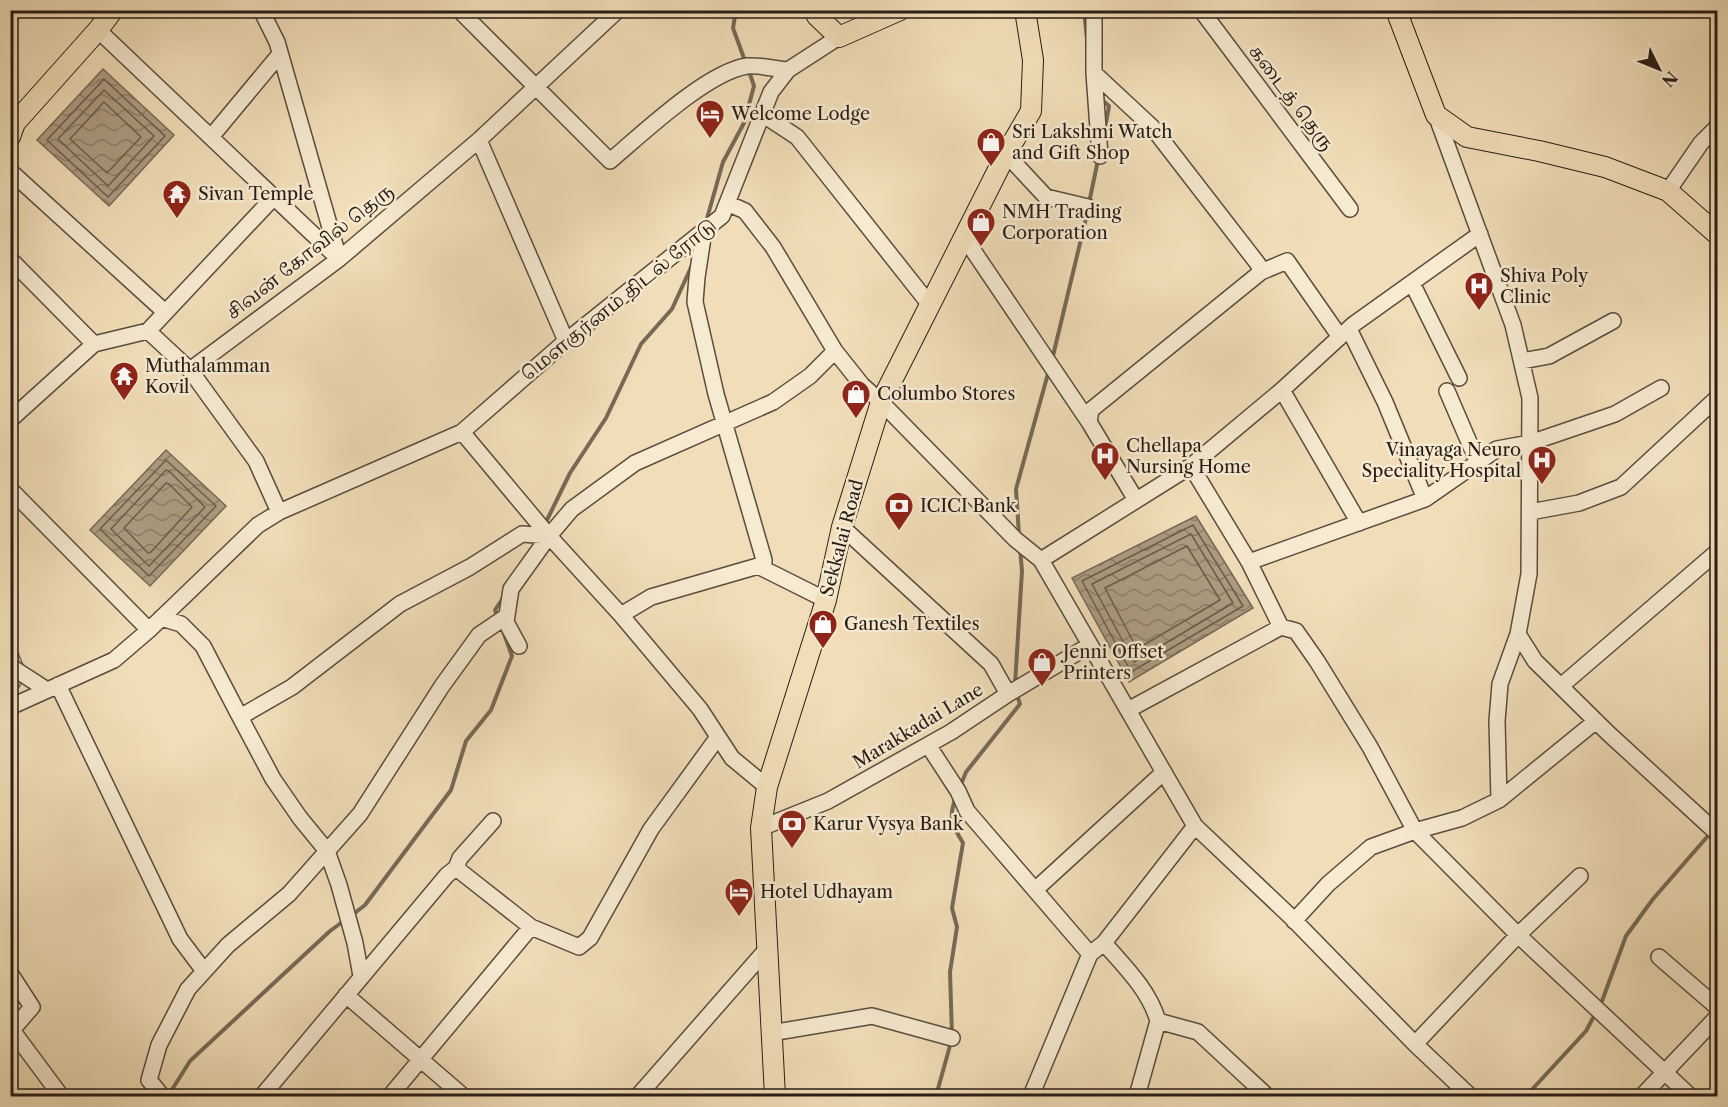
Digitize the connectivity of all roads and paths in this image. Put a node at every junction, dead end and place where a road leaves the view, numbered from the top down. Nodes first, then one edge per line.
1 (112, 10) edge
2 (261, 10) edge
3 (459, 10) edge
4 (618, 10) edge
5 (814, 10) edge
6 (900, 10) edge
7 (1025, 10) edge
8 (1094, 10) edge
9 (1201, 10) edge
10 (1396, 10) edge
11 (98, 30) junction
12 (839, 37) junction
13 (280, 54) junction
14 (788, 70) junction
15 (1094, 73) junction
16 (535, 88) junction
17 (762, 114) junction
18 (1436, 115) junction
19 (1718, 126) edge
20 (10, 137) edge
21 (211, 137) junction
22 (479, 140) junction
23 (1006, 154) junction
24 (1100, 156) dead end
25 (10, 171) edge
26 (1668, 191) junction
27 (274, 197) junction
28 (727, 202) junction
29 (1088, 207) dead end
30 (1350, 209) dead end
31 (704, 231) junction
32 (1480, 234) junction
33 (1718, 235) edge
34 (964, 237) junction
35 (10, 259) edge
36 (339, 259) junction
37 (1262, 272) junction
38 (1412, 283) junction
39 (930, 305) junction
40 (165, 312) junction
41 (1613, 321) dead end
42 (147, 331) junction
43 (1345, 333) junction
44 (566, 341) junction
45 (94, 344) junction
46 (835, 351) junction
47 (1522, 361) junction
48 (190, 370) junction
49 (1459, 378) dead end
50 (1660, 388) dead end
51 (1282, 390) junction
52 (1447, 391) dead end
53 (1718, 396) edge
54 (881, 402) junction
55 (10, 420) edge
56 (1089, 422) junction
57 (725, 423) junction
58 (462, 432) junction
59 (1530, 442) junction
60 (1478, 463) junction
61 (1191, 466) junction
62 (10, 489) edge
63 (1425, 499) junction
64 (1136, 500) junction
65 (279, 512) junction
66 (1530, 512) junction
67 (1359, 523) junction
68 (842, 527) junction
69 (549, 536) junction
70 (1041, 560) junction
71 (1714, 560) edge
72 (1249, 562) junction
73 (764, 568) junction
74 (826, 600) junction
75 (621, 615) junction
76 (507, 616) junction
77 (161, 618) junction
78 (1281, 627) junction
79 (149, 630) junction
80 (1518, 634) junction
81 (1090, 645) junction
82 (519, 646) dead end
83 (10, 666) edge
84 (1561, 687) junction
85 (53, 688) junction
86 (1008, 694) junction
87 (10, 707) edge
88 (1128, 710) junction
89 (240, 717) junction
90 (1596, 721) junction
91 (718, 737) junction
92 (928, 745) junction
93 (1164, 772) junction
94 (767, 787) junction
95 (1499, 800) junction
96 (493, 821) dead end
97 (1195, 826) junction
98 (761, 828) junction
99 (1415, 831) junction
100 (1718, 834) edge
101 (327, 851) junction
102 (456, 868) junction
103 (1580, 876) dead end
104 (1035, 890) junction
105 (1294, 921) junction
106 (531, 927) junction
107 (1518, 935) junction
108 (1104, 943) junction
109 (766, 950) junction
110 (1090, 954) junction
111 (1659, 957) dead end
112 (204, 971) junction
113 (10, 973) edge
114 (361, 976) junction
115 (346, 995) junction
116 (1718, 1008) edge
117 (1718, 1016) edge
118 (1158, 1021) junction
119 (771, 1034) junction
120 (952, 1038) dead end
121 (1415, 1044) junction
122 (420, 1059) junction
123 (1665, 1073) junction
124 (160, 1094) edge
125 (61, 1096) edge
126 (262, 1096) edge
127 (390, 1096) edge
128 (463, 1096) edge
129 (638, 1096) edge
130 (775, 1096) edge
131 (1031, 1096) edge
132 (1137, 1096) edge
133 (1267, 1096) edge
134 (1470, 1096) edge
135 (1642, 1096) edge
136 (1690, 1096) edge

1 - 11 main road
2 - 13 street
3 - 16 street
4 - 16 street, சிவன் கோவில் தெரு
5 - 12 main road
6 - 12 main road, மௌகுர்னம் திடல் ரோடு
7 - 23 main road, Sekkalai Road
8 - 15 street
9 - 30 street, கடைத் தெரு
10 - 18 main road
11 - 20 main road
11 - 21 street
12 - 14 street, மௌகுர்னம் திடல் ரோடு
13 - 21 street
13 - 36 street
14 - 16 street
14 - 17 street, மௌகுர்னம் திடல் ரோடு
15 - 24 street
15 - 37 street
16 - 22 street, சிவன் கோவில் தெரு
17 - 28 street, மௌகுர்னம் திடல் ரோடு
17 - 39 street
18 - 26 main road
18 - 32 street
19 - 26 street
21 - 27 street
22 - 36 street, சிவன் கோவில் தெரு
22 - 44 street
23 - 29 street
23 - 34 main road, Sekkalai Road
25 - 40 street
26 - 33 main road
27 - 36 street
27 - 40 street
28 - 31 street, மௌகுர்னம் திடல் ரோடு
28 - 46 street
31 - 44 street, மௌகுர்னம் திடல் ரோடு
31 - 57 street
32 - 38 street
32 - 47 street
34 - 39 main road, Sekkalai Road
34 - 56 street
35 - 45 street
36 - 48 street, சிவன் கோவில் தெரு
37 - 43 street
37 - 56 street
38 - 43 street
38 - 49 street
39 - 54 main road, Sekkalai Road
40 - 42 street
41 - 47 street
42 - 45 street
42 - 48 street
43 - 51 street
43 - 63 street
44 - 58 street, மௌகுர்னம் திடல் ரோடு
45 - 55 street
46 - 54 street
46 - 57 street
47 - 59 street
48 - 65 street
50 - 59 street
51 - 61 street
51 - 67 street
52 - 60 street
53 - 66 street
54 - 68 main road, Sekkalai Road
54 - 70 street
56 - 64 street
57 - 69 street
57 - 73 street
58 - 65 street, மௌகுர்னம் திடல் ரோடு
58 - 69 street
59 - 60 street
59 - 66 street
60 - 63 street
61 - 64 street
61 - 72 street
62 - 79 street
63 - 67 street
64 - 70 street
65 - 77 street, மௌகுர்னம் திடல் ரோடு
66 - 80 street
67 - 72 street
68 - 74 main road, Sekkalai Road
68 - 86 street, Marakkadai Lane
69 - 75 street
69 - 76 street
69 - 89 street
70 - 81 street
71 - 84 street
72 - 78 street
73 - 74 street
73 - 75 street
74 - 94 main road, Sekkalai Road
75 - 91 street
76 - 82 street
76 - 101 street
77 - 79 street, மௌகுர்னம் திடல் ரோடு
77 - 89 street
78 - 88 street
78 - 99 street
79 - 85 street, மௌகுர்னம் திடல் ரோடு
80 - 84 street
80 - 95 street
81 - 86 street
81 - 88 street
83 - 85 street
84 - 90 street
85 - 87 street, மௌகுர்னம் திடல் ரோடு
85 - 112 street
86 - 92 street, Marakkadai Lane
88 - 93 street
89 - 101 street
90 - 95 street
90 - 100 street
91 - 94 street
91 - 106 street
92 - 98 street, Marakkadai Lane
92 - 104 street
93 - 97 street
93 - 104 street
94 - 98 main road, Sekkalai Road
95 - 99 street
96 - 102 street
97 - 105 street
97 - 108 street
98 - 109 main road, Sekkalai Road
99 - 105 street
99 - 107 street
101 - 112 street
101 - 114 street
102 - 106 street
102 - 114 street
103 - 107 street
104 - 110 street
105 - 121 street
106 - 122 street
107 - 121 street
107 - 123 street
108 - 110 street
108 - 118 street
109 - 119 main road, Sekkalai Road
109 - 129 street
110 - 131 street
111 - 116 street
112 - 124 street
113 - 125 street
114 - 115 street
115 - 122 street
115 - 126 street
117 - 123 street
118 - 132 street
118 - 133 street
119 - 120 street
119 - 130 main road, Sekkalai Road
121 - 134 street
122 - 127 street
122 - 128 street
123 - 135 street
123 - 136 street

